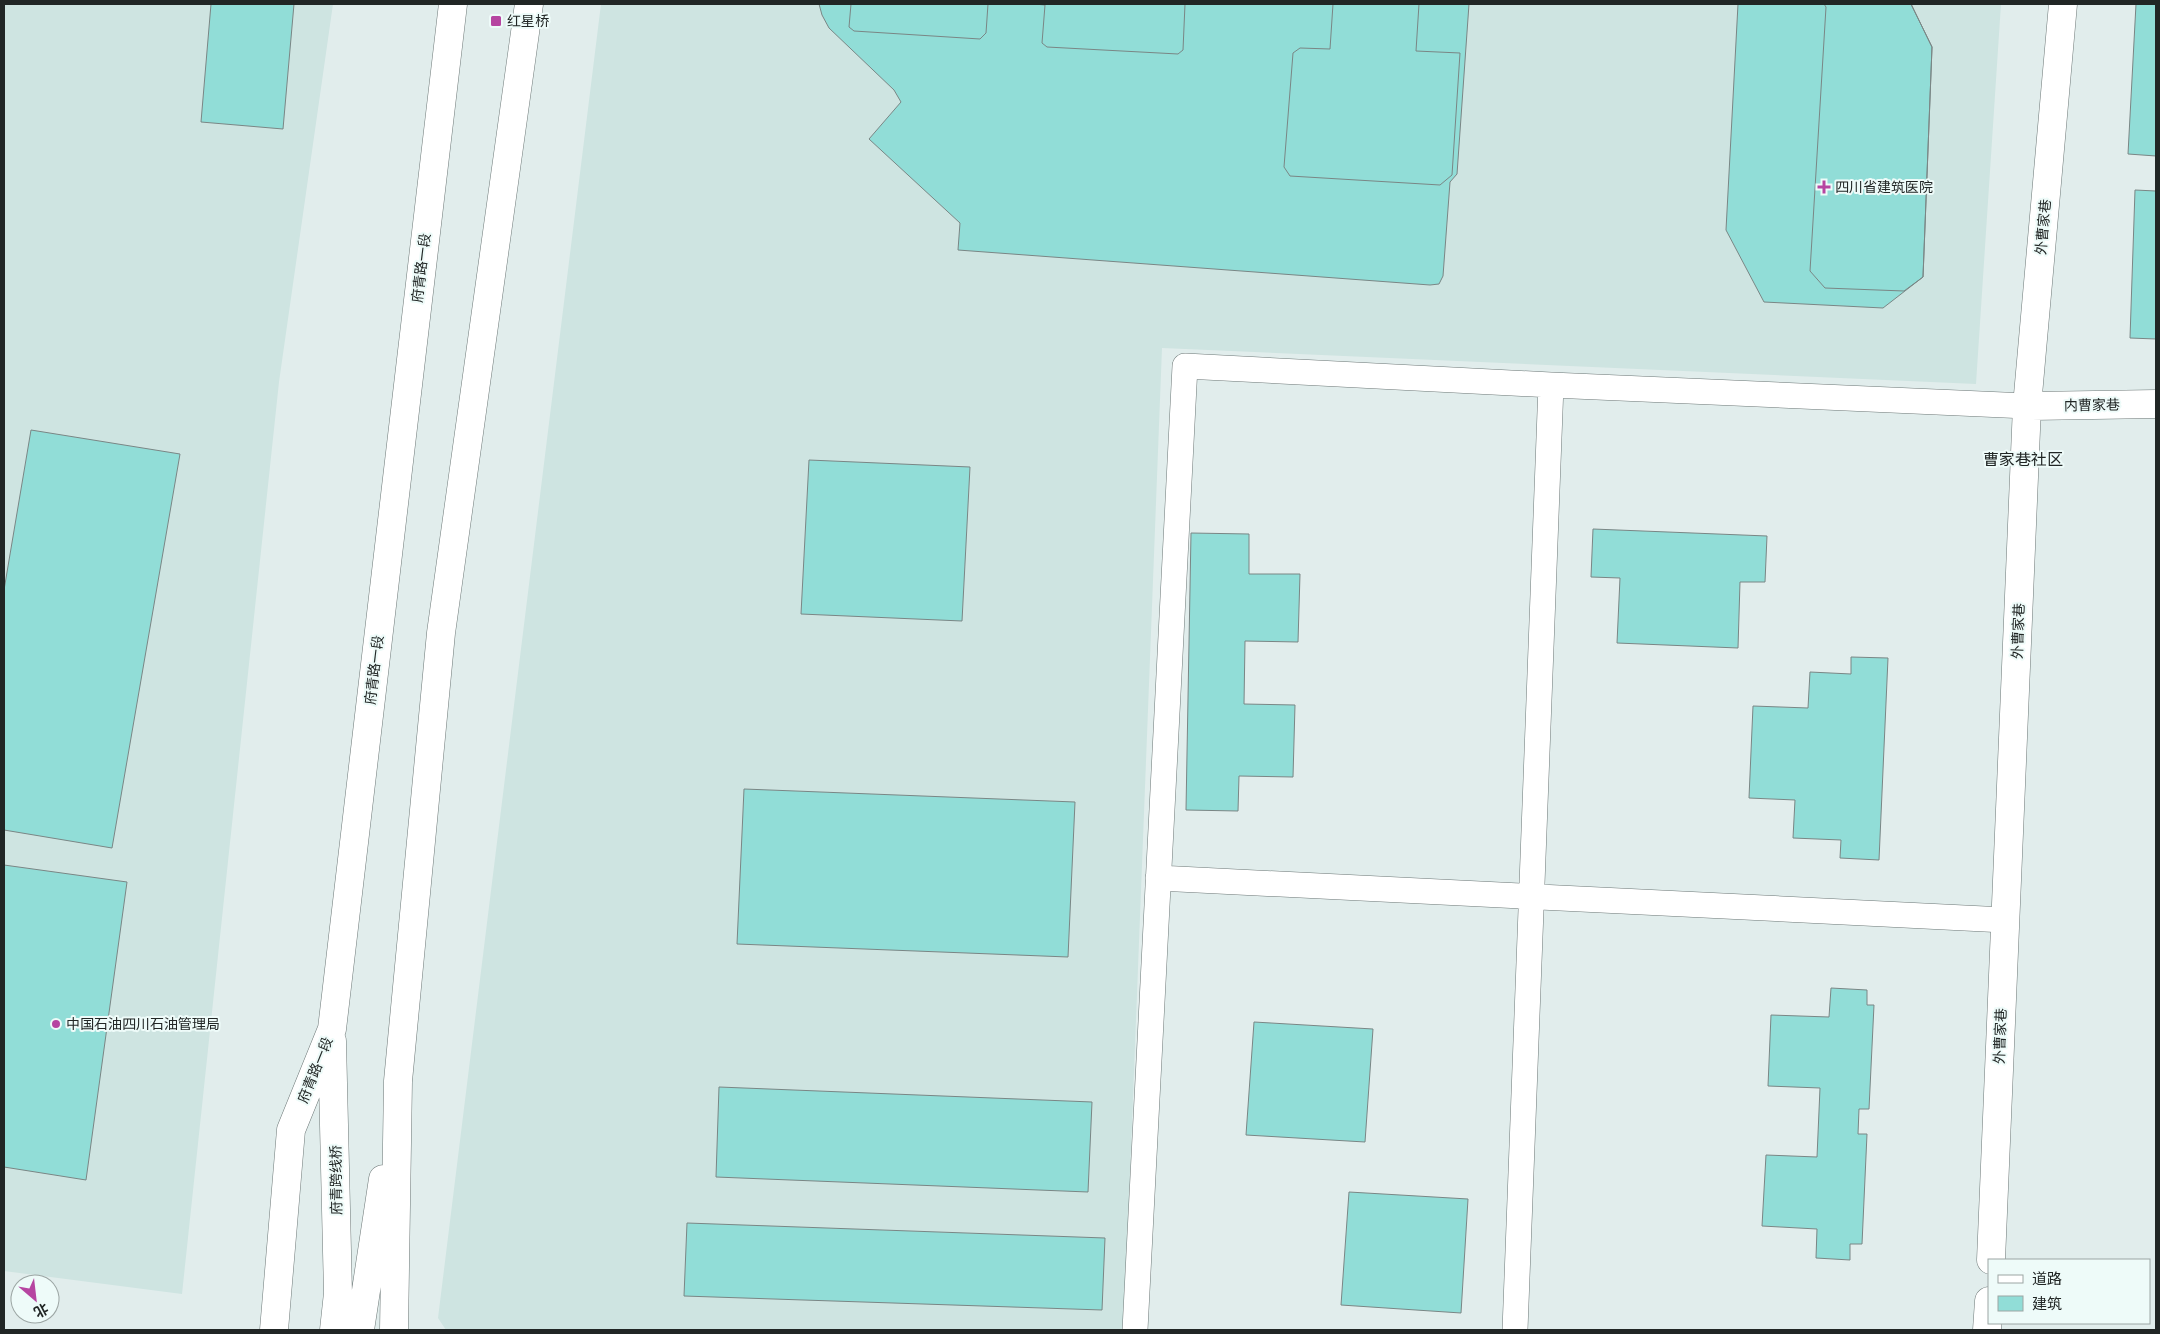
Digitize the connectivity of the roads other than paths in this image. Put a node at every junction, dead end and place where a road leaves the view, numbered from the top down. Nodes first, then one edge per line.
1 (452, 4) edge
2 (529, 4) edge
3 (2063, 4) edge
4 (1551, 385) junction
5 (2156, 404) edge
6 (2027, 406) junction
7 (1158, 878) junction
8 (1531, 896) junction
9 (2005, 920) junction
10 (332, 1029) junction
11 (398, 1081) junction
12 (1990, 1259) edge
13 (351, 1296) junction
14 (274, 1330) edge
15 (334, 1330) edge
16 (360, 1330) edge
17 (394, 1330) edge
18 (1135, 1330) edge
19 (1515, 1330) edge

1 - 10 main road, 府青路一段
2 - 11 main road
3 - 6 main road, 外曹家巷
4 - 6 street
4 - 7 street
4 - 8 street
5 - 6 main road, 内曹家巷
6 - 9 main road, 外曹家巷
7 - 8 street
7 - 18 street
8 - 9 street
8 - 19 street
9 - 12 main road, 外曹家巷
10 - 13 main road, 府青跨线桥
10 - 14 main road, 府青路一段
11 - 13 main road, 府青跨线桥
11 - 17 main road
13 - 15 main road, 府青跨线桥
13 - 16 main road, 府青跨线桥

